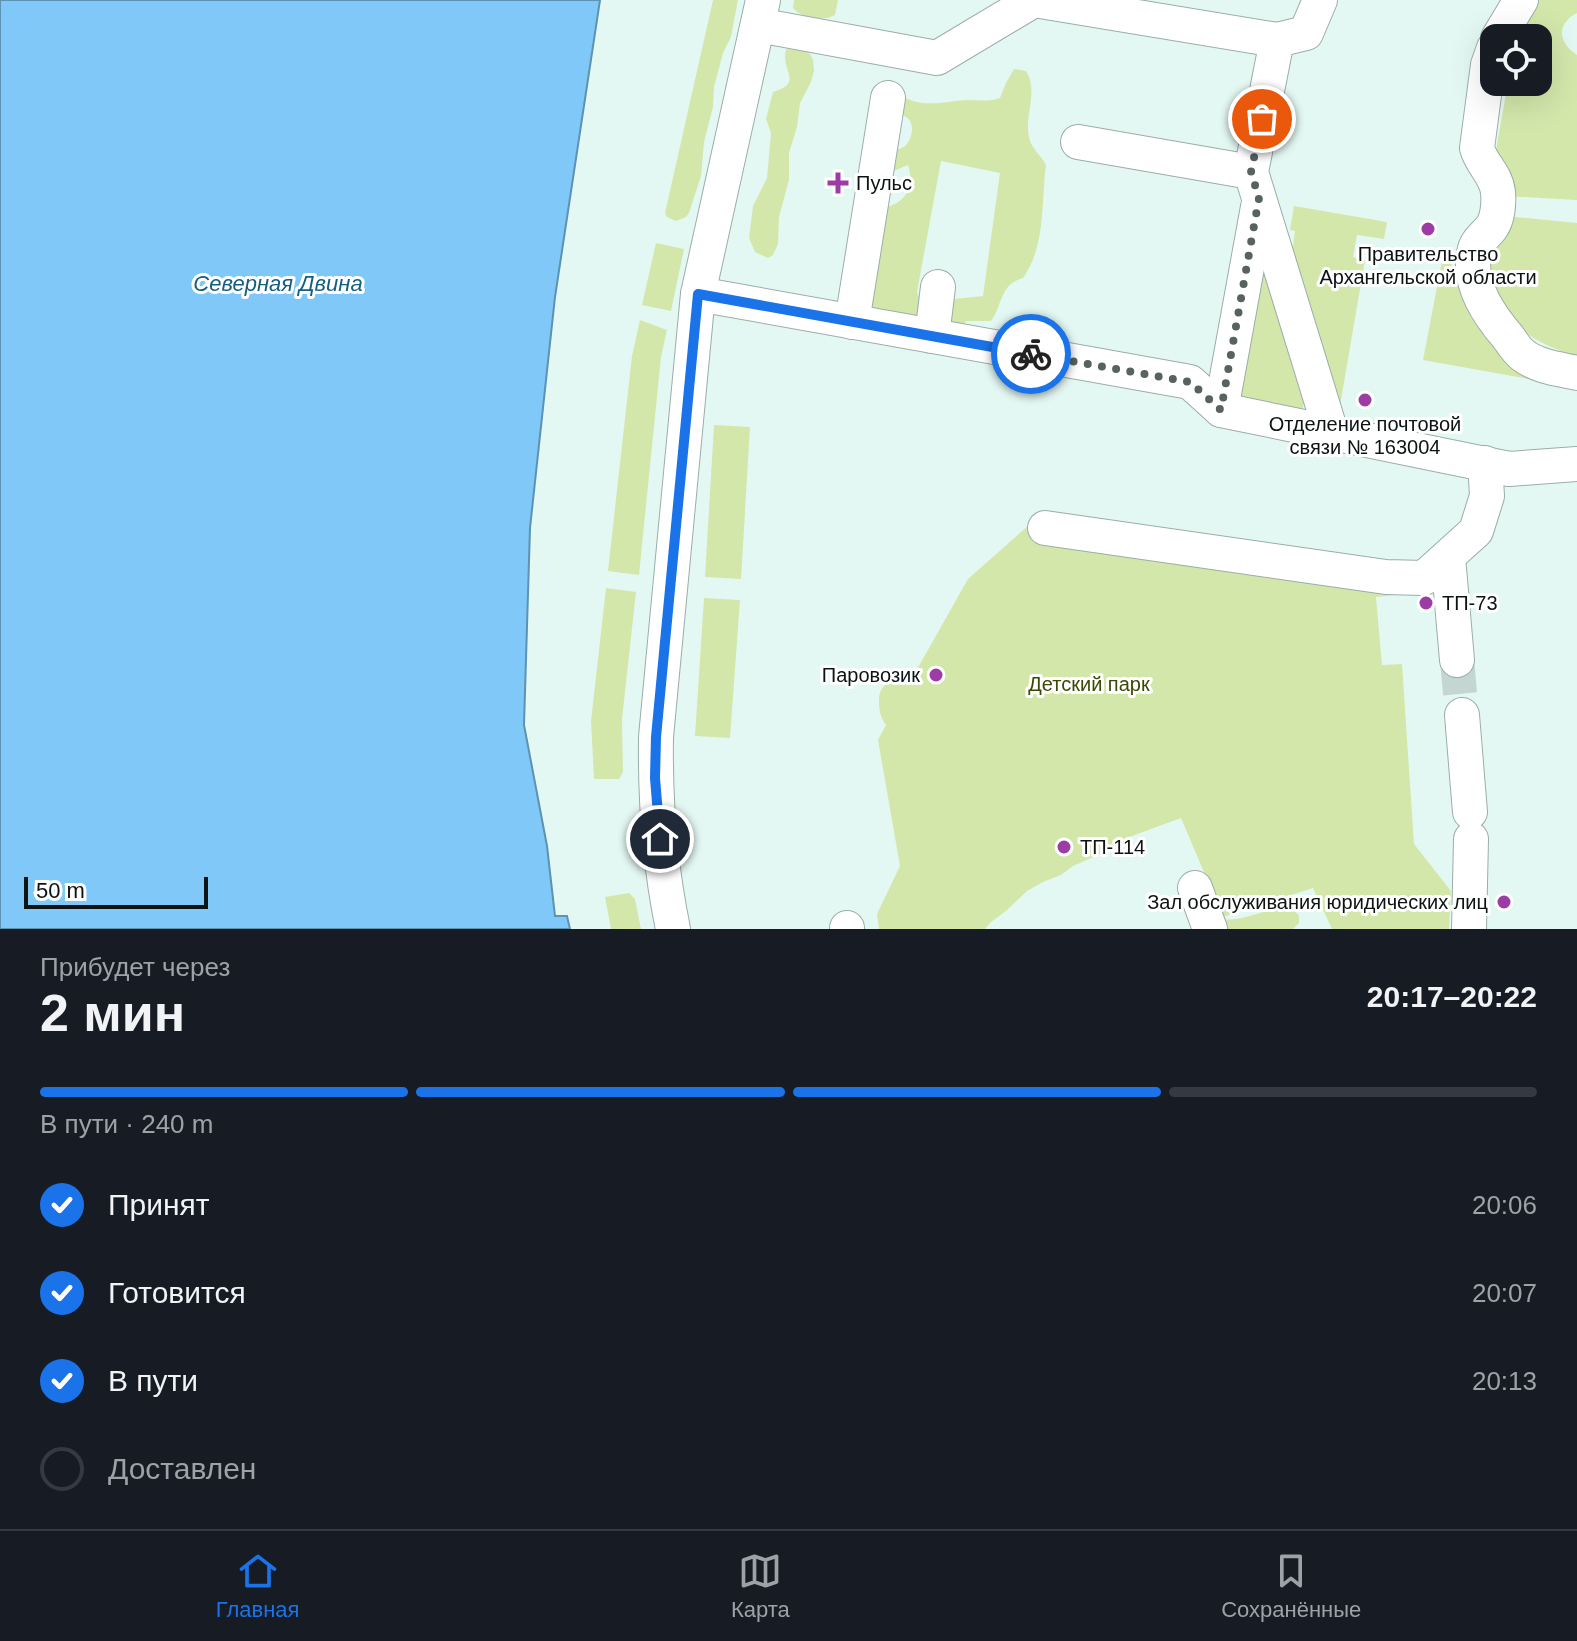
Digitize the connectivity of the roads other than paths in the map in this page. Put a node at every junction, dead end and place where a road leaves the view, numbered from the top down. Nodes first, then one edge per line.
1 (1320, 0) edge
2 (1521, 0) edge
3 (760, 13) edge
4 (1506, 24) edge
5 (1277, 40) junction
6 (1484, 96) edge
7 (888, 98) dead end
8 (1078, 142) dead end
9 (1255, 185) junction
10 (938, 287) dead end
11 (698, 294) junction
12 (852, 322) junction
13 (932, 336) junction
14 (1577, 373) edge
15 (1221, 410) junction
16 (1331, 432) junction
17 (1485, 463) junction
18 (1577, 464) edge
19 (1045, 528) dead end
20 (1448, 557) junction
21 (1457, 660) tunnel mouth
22 (1462, 715) tunnel mouth
23 (1195, 888) dead end
24 (673, 929) edge
25 (1210, 929) edge
26 (1469, 929) edge

1 - 5 street
2 - 4 street
3 - 5 street
3 - 11 street
5 - 9 street
6 - 14 street
7 - 12 street
8 - 9 street
9 - 15 street
9 - 16 street
10 - 13 street
11 - 12 street
11 - 24 street
12 - 13 street
13 - 15 street
15 - 16 street
16 - 17 street
17 - 18 street
17 - 20 street
19 - 20 street
20 - 21 street
22 - 26 street
23 - 25 street

